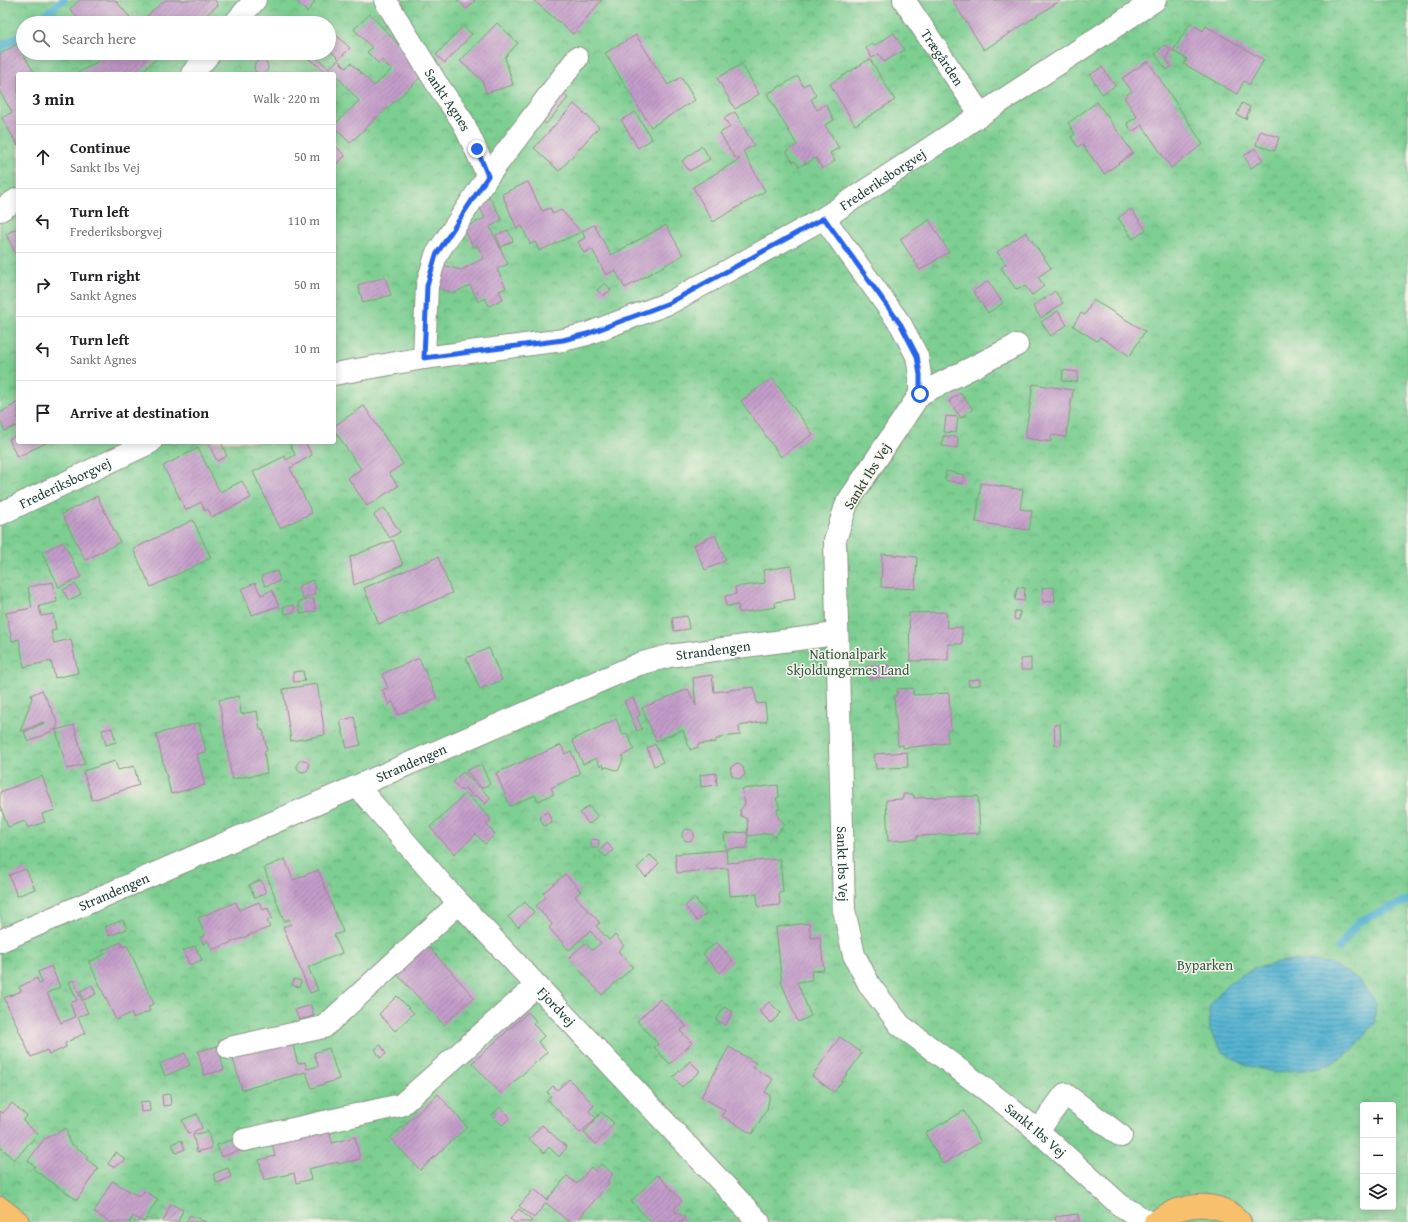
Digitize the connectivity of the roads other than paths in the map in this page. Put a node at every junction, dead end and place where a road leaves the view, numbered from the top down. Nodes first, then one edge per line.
1 (255, 0) edge
2 (384, 0) edge
3 (904, 0) edge
4 (1155, 0) edge
5 (241, 16) edge
6 (577, 58) dead end
7 (204, 60) edge
8 (194, 72) edge
9 (981, 115) junction
10 (488, 176) junction
11 (16, 200) edge
12 (0, 210) edge
13 (824, 218) junction
14 (1017, 346) dead end
15 (424, 358) junction
16 (336, 374) edge
17 (920, 394) junction
18 (147, 444) edge
19 (0, 514) edge
20 (836, 634) junction
21 (358, 787) junction
22 (459, 903) junction
23 (0, 941) edge
24 (536, 986) junction
25 (229, 1048) dead end
26 (1038, 1131) junction
27 (1121, 1136) dead end
28 (244, 1140) dead end
29 (0, 1208) edge
30 (18, 1222) edge
31 (758, 1222) edge
32 (1148, 1222) edge
33 (1155, 1222) edge
34 (1240, 1222) edge

1 - 5 street
2 - 10 street, Sankt Agnes
3 - 9 street, Trægården
4 - 9 street, Frederiksborgvej
6 - 10 street
7 - 8 street
9 - 13 street, Frederiksborgvej
10 - 15 street
11 - 12 street
13 - 15 street, Frederiksborgvej
13 - 17 street
14 - 17 street
15 - 16 street, Frederiksborgvej
17 - 20 street, Sankt Ibs Vej
18 - 19 street, Frederiksborgvej
20 - 21 street, Strandengen
20 - 26 street, Sankt Ibs Vej
21 - 22 street, Fjordvej
21 - 23 street, Strandengen
22 - 24 street, Fjordvej
22 - 25 street
24 - 28 street
24 - 31 street, Fjordvej
26 - 27 street
26 - 32 street, Sankt Ibs Vej
29 - 30 main road
33 - 34 main road

